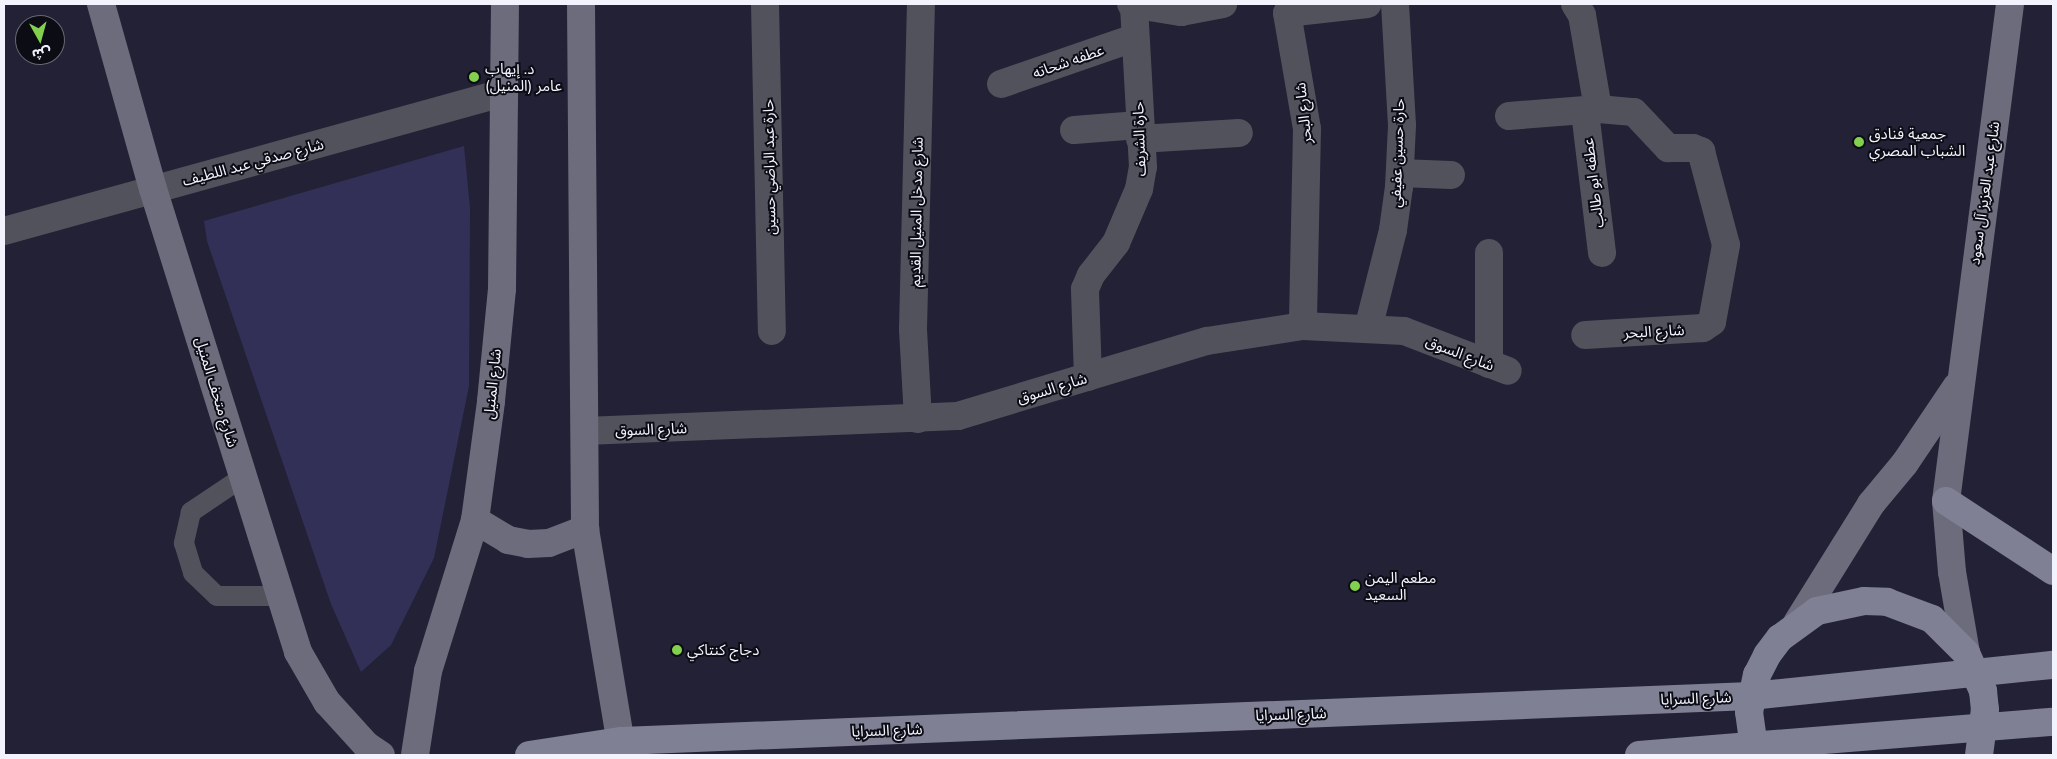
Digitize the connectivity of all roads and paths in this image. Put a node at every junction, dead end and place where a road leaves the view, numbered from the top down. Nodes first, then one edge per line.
1 (101, 4) edge
2 (505, 4) edge
3 (581, 4) edge
4 (765, 4) edge
5 (921, 4) edge
6 (1223, 4) edge
7 (1368, 4) edge
8 (1394, 4) edge
9 (1575, 4) edge
10 (2010, 4) edge
11 (1132, 5) edge
12 (1283, 8) edge
13 (1134, 38) junction
14 (1001, 84) dead end
15 (502, 93) junction
16 (1592, 111) junction
17 (1509, 116) dead end
18 (1074, 130) dead end
19 (1140, 132) junction
20 (1239, 133) dead end
21 (1400, 173) junction
22 (1451, 175) dead end
23 (153, 189) junction
24 (4, 231) edge
25 (1488, 253) dead end
26 (1602, 253) dead end
27 (1303, 326) junction
28 (1368, 329) junction
29 (772, 331) dead end
30 (1585, 335) dead end
31 (1088, 377) junction
32 (1959, 383) junction
33 (918, 419) junction
34 (585, 431) junction
35 (243, 477) junction
36 (1946, 501) junction
37 (475, 520) junction
38 (585, 529) junction
39 (2053, 571) edge
40 (280, 596) junction
41 (1797, 623) junction
42 (1971, 663) junction
43 (2053, 665) edge
44 (1751, 696) junction
45 (2053, 722) edge
46 (1985, 728) junction
47 (622, 748) edge
48 (1754, 751) edge
49 (381, 755) edge
50 (415, 755) edge
51 (529, 755) edge
52 (1639, 755) edge
53 (1979, 755) edge

1 - 23 street, شارع متحف المنيل
2 - 15 street, شارع المنيل
3 - 34 street
4 - 29 street, حارة عبد الراضي حسين
5 - 33 street, شارع مدخل المنيل القديم
6 - 11 street
7 - 12 street, شارع البحر
8 - 21 street, حارة حسين عفيفي
9 - 16 street, عطفه ابو طالب
10 - 32 street, شارع عبد العزيز آل سعود
11 - 13 street, حارة الشريف
12 - 27 street, شارع البحر
13 - 14 street, عطفه شحاته
13 - 19 street, حارة الشريف
15 - 23 street, شارع صدقي عبد اللطيف
15 - 37 street, شارع المنيل
16 - 17 street
16 - 26 street, عطفه ابو طالب
16 - 30 street, شارع البحر
18 - 19 street
19 - 20 street
19 - 31 street, حارة الشريف
21 - 22 street
21 - 28 street, حارة حسين عفيفي
23 - 24 street, شارع صدقي عبد اللطيف
23 - 35 street, شارع متحف المنيل
25 - 28 street, شارع السوق
27 - 28 street, شارع السوق
27 - 31 street, شارع السوق
31 - 33 street, شارع السوق
32 - 36 street, شارع عبد العزيز آل سعود
32 - 41 street, شارع عبد العزيز آل سعود
33 - 34 street, شارع السوق
34 - 38 street
35 - 40 street, شارع متحف المنيل
35 - 40 lane
36 - 39 main road
36 - 42 street, شارع عبد العزيز آل سعود
37 - 38 street
37 - 50 street, شارع المنيل
38 - 47 street
40 - 49 street, شارع متحف المنيل
41 - 42 main road
41 - 44 main road
42 - 43 main road, شارع السرايا
42 - 44 main road, شارع السرايا
42 - 46 main road
44 - 47 main road, شارع السرايا
44 - 48 main road
45 - 46 main road
46 - 48 main road
46 - 53 main road
47 - 51 main road, شارع السرايا
48 - 52 main road

